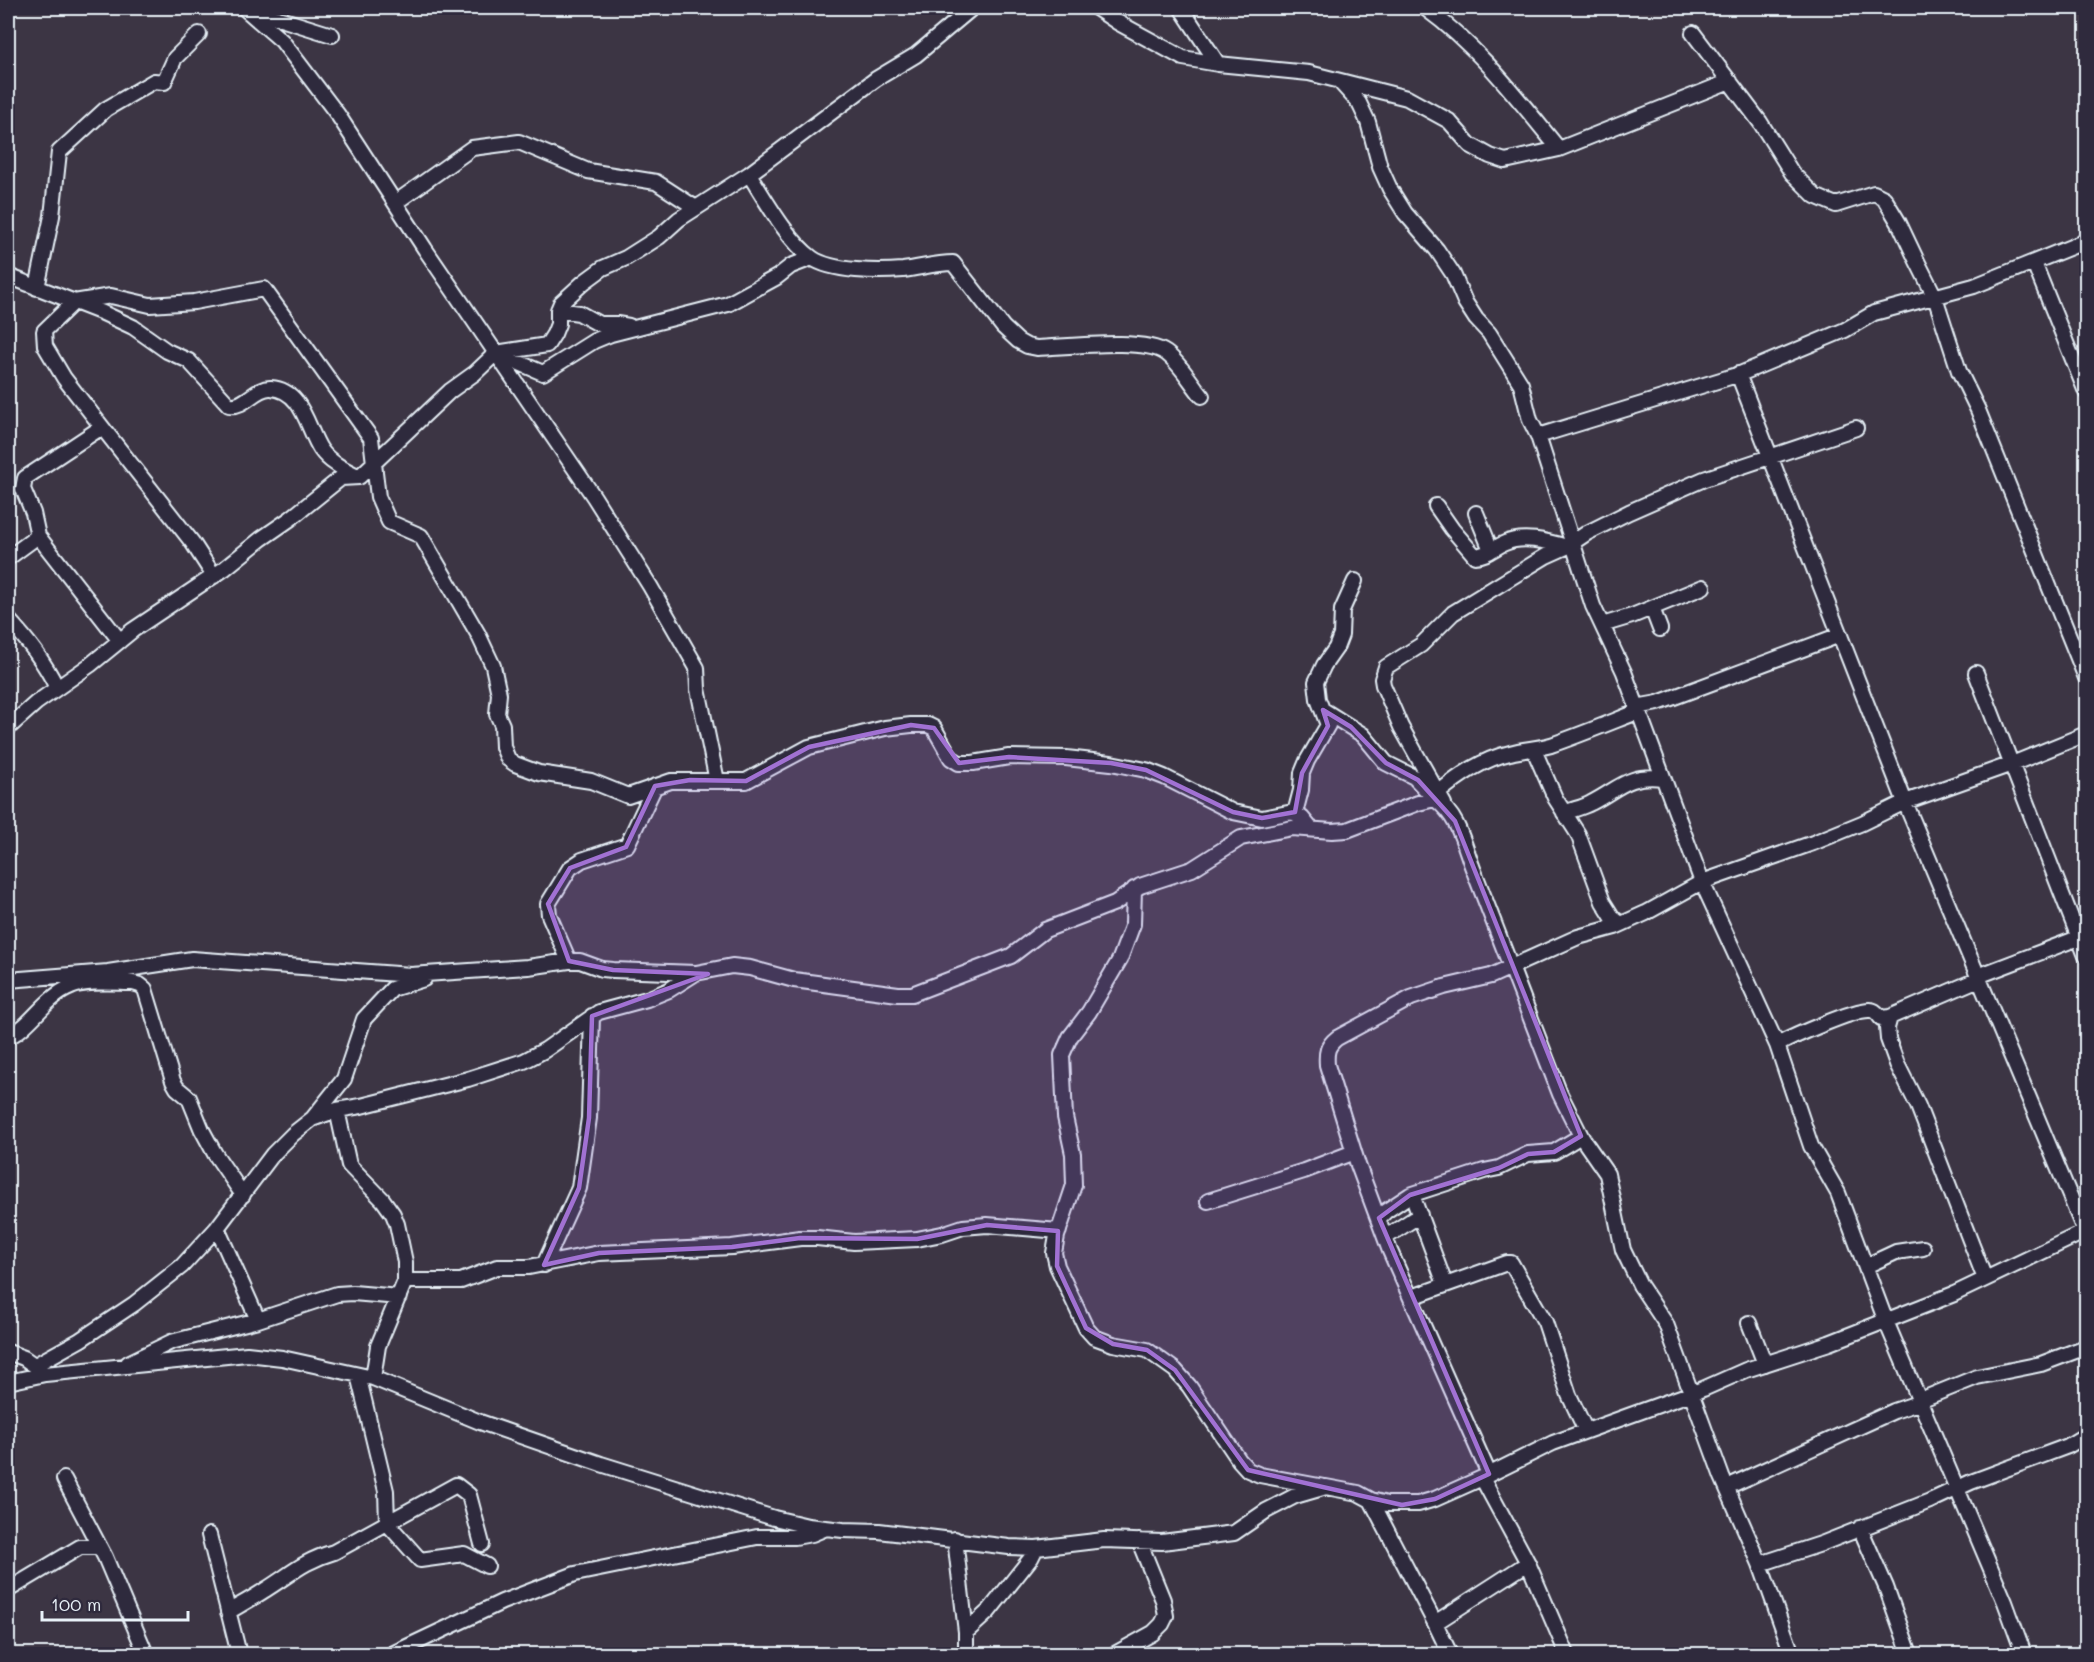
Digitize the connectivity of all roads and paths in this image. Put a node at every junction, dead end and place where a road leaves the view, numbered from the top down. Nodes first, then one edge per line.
1 (244, 8) edge
2 (258, 8) edge
3 (972, 8) edge
4 (1096, 8) edge
5 (1181, 8) edge
6 (1425, 8) edge
7 (1693, 33) dead end
8 (199, 34) dead end
9 (332, 35) dead end
10 (1218, 64) junction
11 (1730, 81) junction
12 (1340, 82) junction
13 (1559, 149) junction
14 (748, 174) junction
15 (395, 203) junction
16 (696, 208) junction
17 (2086, 241) edge
18 (812, 258) junction
19 (2034, 263) junction
20 (8, 276) edge
21 (37, 288) junction
22 (1935, 297) junction
23 (74, 302) junction
24 (558, 310) junction
25 (634, 327) junction
26 (496, 353) junction
27 (1738, 374) junction
28 (2086, 392) edge
29 (1202, 396) dead end
30 (102, 427) junction
31 (1856, 428) dead end
32 (1538, 436) junction
33 (1770, 458) junction
34 (373, 463) junction
35 (359, 477) junction
36 (1436, 506) dead end
37 (1476, 513) dead end
38 (38, 536) junction
39 (1569, 545) junction
40 (1491, 550) junction
41 (8, 558) edge
42 (214, 576) junction
43 (1355, 581) dead end
44 (1703, 587) dead end
45 (1652, 608) junction
46 (8, 619) edge
47 (1602, 624) junction
48 (1660, 629) dead end
49 (1840, 635) junction
50 (120, 641) junction
51 (1977, 673) dead end
52 (2086, 678) edge
53 (57, 688) junction
54 (1323, 710) junction
55 (1636, 710) junction
56 (8, 728) edge
57 (2086, 734) edge
58 (1534, 750) junction
59 (2012, 764) junction
60 (1662, 778) junction
61 (717, 781) junction
62 (655, 786) junction
63 (1439, 799) junction
64 (1905, 802) junction
65 (1295, 813) junction
66 (1564, 813) junction
67 (1311, 829) junction
68 (1702, 882) junction
69 (1134, 889) junction
70 (1621, 924) junction
71 (2083, 937) edge
72 (2086, 956) edge
73 (568, 961) junction
74 (1512, 967) junction
75 (696, 973) junction
76 (441, 974) junction
77 (1978, 977) junction
78 (8, 980) edge
79 (592, 1016) junction
80 (1890, 1017) junction
81 (8, 1037) edge
82 (1777, 1045) junction
83 (337, 1110) junction
84 (312, 1119) junction
85 (1581, 1136) junction
86 (1354, 1152) junction
87 (243, 1195) junction
88 (1413, 1195) junction
89 (1209, 1201) dead end
90 (1420, 1215) junction
91 (1379, 1218) junction
92 (217, 1228) junction
93 (1059, 1231) junction
94 (2086, 1231) edge
95 (1386, 1237) junction
96 (1923, 1248) dead end
97 (544, 1264) junction
98 (1866, 1266) junction
99 (1985, 1279) junction
100 (405, 1281) junction
101 (1445, 1284) junction
102 (399, 1297) junction
103 (1412, 1297) junction
104 (1886, 1319) junction
105 (258, 1320) junction
106 (1749, 1323) dead end
107 (2086, 1347) edge
108 (8, 1353) edge
109 (1766, 1364) junction
110 (119, 1367) junction
111 (40, 1369) junction
112 (358, 1374) junction
113 (373, 1378) junction
114 (8, 1382) edge
115 (1690, 1394) junction
116 (1921, 1401) junction
117 (1586, 1431) junction
118 (2086, 1435) edge
119 (1486, 1477) junction
120 (64, 1479) dead end
121 (1326, 1487) junction
122 (1727, 1487) junction
123 (1957, 1488) junction
124 (1371, 1500) junction
125 (387, 1523) junction
126 (825, 1528) junction
127 (1860, 1528) junction
128 (209, 1535) dead end
129 (955, 1539) junction
130 (1139, 1541) junction
131 (482, 1544) dead end
132 (95, 1546) dead end
133 (1036, 1548) junction
134 (1528, 1563) junction
135 (1760, 1564) junction
136 (487, 1566) dead end
137 (8, 1590) edge
138 (228, 1612) junction
139 (1435, 1623) junction
140 (966, 1632) junction
141 (1787, 1653) edge
142 (146, 1654) edge
143 (239, 1654) edge
144 (392, 1654) edge
145 (966, 1654) edge
146 (1115, 1654) edge
147 (1450, 1654) edge
148 (1567, 1654) edge
149 (1910, 1654) edge
150 (2024, 1654) edge

1 - 15 street
2 - 9 street
3 - 14 street
4 - 10 street
5 - 10 street
6 - 13 street
7 - 11 street
8 - 21 street
10 - 12 street
11 - 13 street
11 - 22 street
12 - 13 street
12 - 32 street
14 - 16 street
14 - 18 street
15 - 16 street
15 - 26 street
16 - 24 street
17 - 19 street
18 - 25 street
18 - 29 street
19 - 22 street
19 - 28 street
20 - 21 street
21 - 23 street
22 - 27 street
22 - 52 street
23 - 30 street
23 - 34 street
23 - 35 street
24 - 25 street
24 - 26 street
25 - 26 street
26 - 34 street
26 - 61 street
27 - 32 street
27 - 33 street
30 - 38 street
30 - 42 street
31 - 33 street
32 - 39 street
33 - 39 street
33 - 49 street
34 - 35 street
34 - 62 street
35 - 42 street
36 - 40 street
37 - 40 street
38 - 41 street
38 - 50 street
39 - 40 street
39 - 47 street
39 - 63 street
42 - 50 street
43 - 54 street
44 - 45 street
45 - 47 street
45 - 48 street
46 - 53 street
47 - 55 street
49 - 55 street
49 - 64 street
50 - 53 street
51 - 59 street
53 - 56 street
54 - 63 street
54 - 65 street
55 - 58 street
55 - 60 street
57 - 59 street
58 - 63 street
58 - 66 street
59 - 64 street
59 - 71 street
60 - 66 street
60 - 68 street
61 - 62 street
61 - 65 street
62 - 73 street
63 - 67 street
63 - 74 street
64 - 68 street
64 - 77 street
65 - 67 street
66 - 70 street
67 - 69 street
68 - 70 street
68 - 82 street
69 - 75 street
69 - 93 street
70 - 74 street
71 - 72 street
71 - 77 street
73 - 75 street
73 - 76 street
74 - 85 street
74 - 86 street
75 - 79 street
76 - 78 street
76 - 84 street
77 - 80 street
77 - 94 street
79 - 83 street
79 - 97 street
80 - 82 street
80 - 99 street
81 - 87 street
82 - 98 street
83 - 84 street
83 - 100 street
84 - 87 street
85 - 88 street
85 - 115 street
86 - 89 street
86 - 91 street
87 - 92 street
88 - 90 street
88 - 91 street
90 - 95 street
90 - 101 street
91 - 95 street
92 - 105 street
92 - 111 street
93 - 97 street
93 - 121 street
94 - 99 street
95 - 103 street
96 - 98 street
97 - 100 street
98 - 104 street
99 - 104 street
100 - 102 street
101 - 103 street
101 - 117 street
102 - 105 street
102 - 113 street
103 - 119 street
104 - 109 street
104 - 116 street
105 - 110 street
106 - 109 street
107 - 116 street
108 - 111 street
109 - 115 street
110 - 111 street
110 - 112 street
111 - 114 street
112 - 113 street
112 - 125 street
113 - 126 street
115 - 117 street
115 - 122 street
116 - 122 street
116 - 123 street
117 - 119 street
118 - 123 street
119 - 124 street
119 - 134 street
120 - 142 street
121 - 124 street
121 - 130 street
122 - 135 street
123 - 127 street
123 - 150 street
124 - 139 street
125 - 131 street
125 - 136 street
125 - 138 street
126 - 129 street
126 - 144 street
127 - 135 street
127 - 149 street
128 - 138 street
129 - 133 street
129 - 140 street
130 - 133 street
130 - 146 street
132 - 137 street
133 - 140 street
134 - 139 street
134 - 148 street
135 - 141 street
138 - 143 street
139 - 147 street
140 - 145 street

